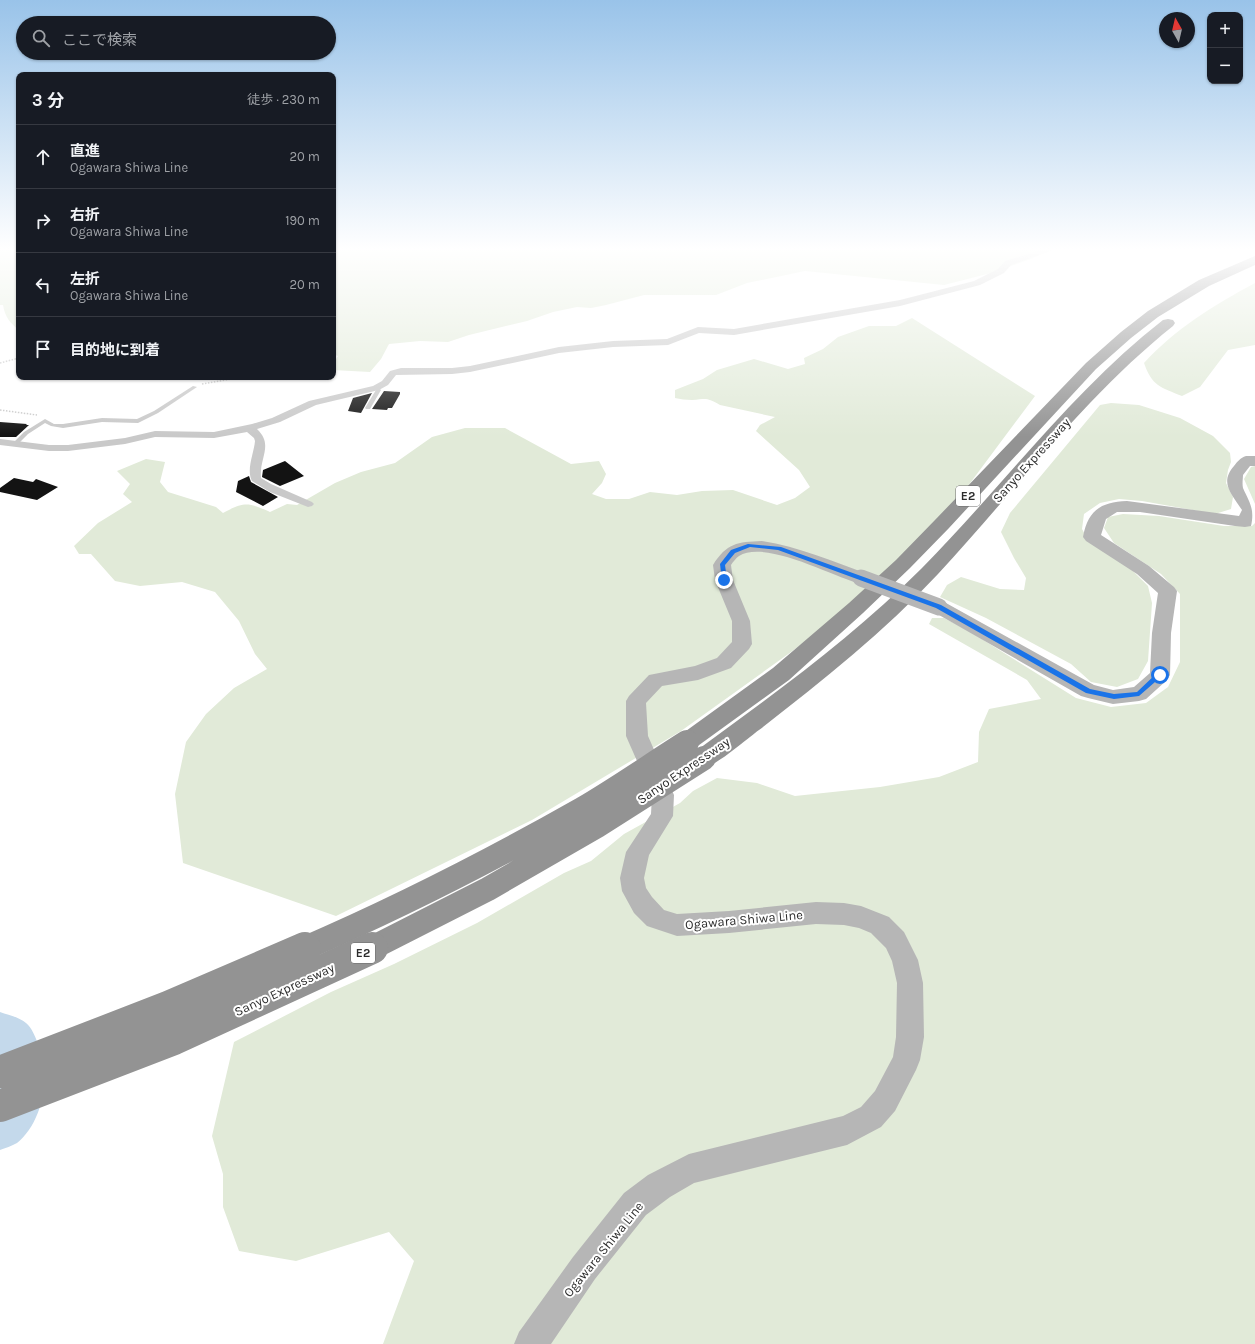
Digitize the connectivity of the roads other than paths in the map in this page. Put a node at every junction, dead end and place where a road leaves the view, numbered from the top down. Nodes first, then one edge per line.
1 (850, 312) edge
2 (1157, 312) edge
3 (1184, 312) edge
4 (195, 387) road end
5 (376, 388) junction
6 (368, 408) dead end
7 (248, 428) junction
8 (0, 442) edge
9 (16, 443) junction
10 (1255, 461) edge
11 (308, 504) dead end
12 (696, 750) junction
13 (0, 1072) edge
14 (0, 1106) edge
15 (531, 1344) edge

1 - 5 street
2 - 12 highway, Sanyo Expressway / E2
3 - 12 highway, Sanyo Expressway / E2
4 - 9 lane
5 - 6 lane
5 - 7 street
7 - 9 street
7 - 11 street
8 - 9 street
10 - 15 main road, Ogawara Shiwa Line, bridge
12 - 13 highway, Sanyo Expressway / E2, bridge
12 - 14 highway, Sanyo Expressway / E2, bridge

